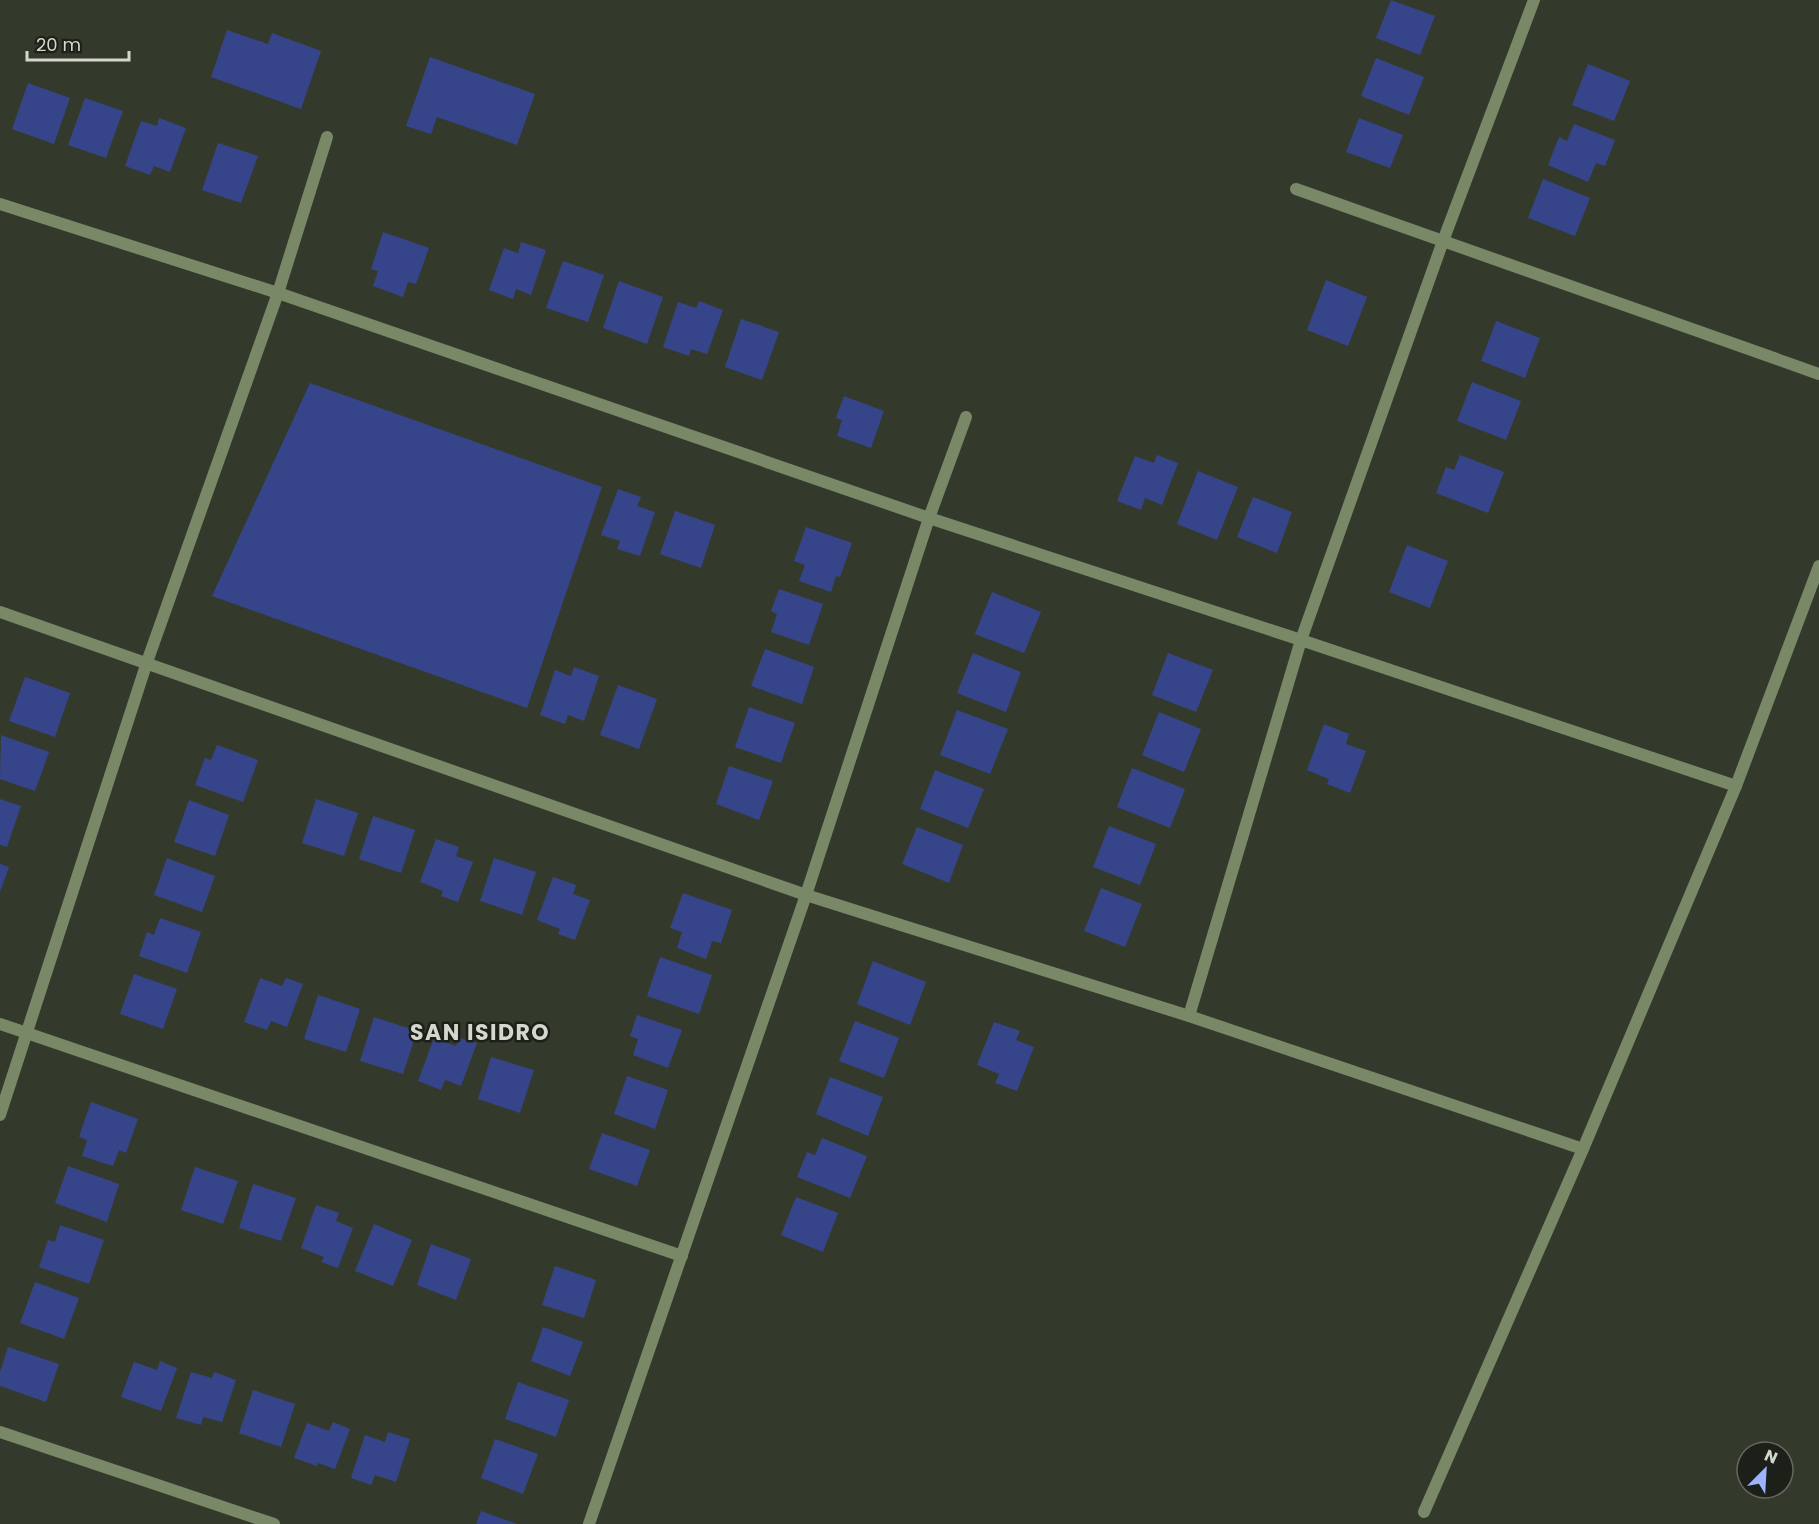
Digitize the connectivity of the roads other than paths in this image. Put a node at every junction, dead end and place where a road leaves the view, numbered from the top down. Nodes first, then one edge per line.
1 (1534, 0) edge
2 (327, 137) dead end
3 (1296, 189) dead end
4 (0, 204) edge
5 (1443, 241) junction
6 (278, 293) junction
7 (1819, 374) edge
8 (966, 417) dead end
9 (929, 518) junction
10 (1819, 566) edge
11 (0, 612) edge
12 (1301, 640) junction
13 (147, 662) junction
14 (1736, 786) junction
15 (806, 895) junction
16 (1189, 1016) junction
17 (0, 1024) edge
18 (27, 1034) junction
19 (0, 1115) edge
20 (1583, 1149) junction
21 (682, 1256) junction
22 (0, 1432) edge
23 (1424, 1512) dead end
24 (274, 1524) edge
25 (589, 1524) edge

1 - 5 street
2 - 6 street
3 - 5 street
4 - 6 street
5 - 7 street
5 - 12 street
6 - 9 street
6 - 13 street
8 - 9 street
9 - 12 street
9 - 15 street
10 - 14 street
11 - 13 street
12 - 14 street
12 - 16 street
13 - 15 street
13 - 18 street
14 - 20 street
15 - 16 street
15 - 21 street
16 - 20 street
17 - 18 street
18 - 19 street
18 - 21 street
20 - 23 street
21 - 25 street
22 - 24 street

